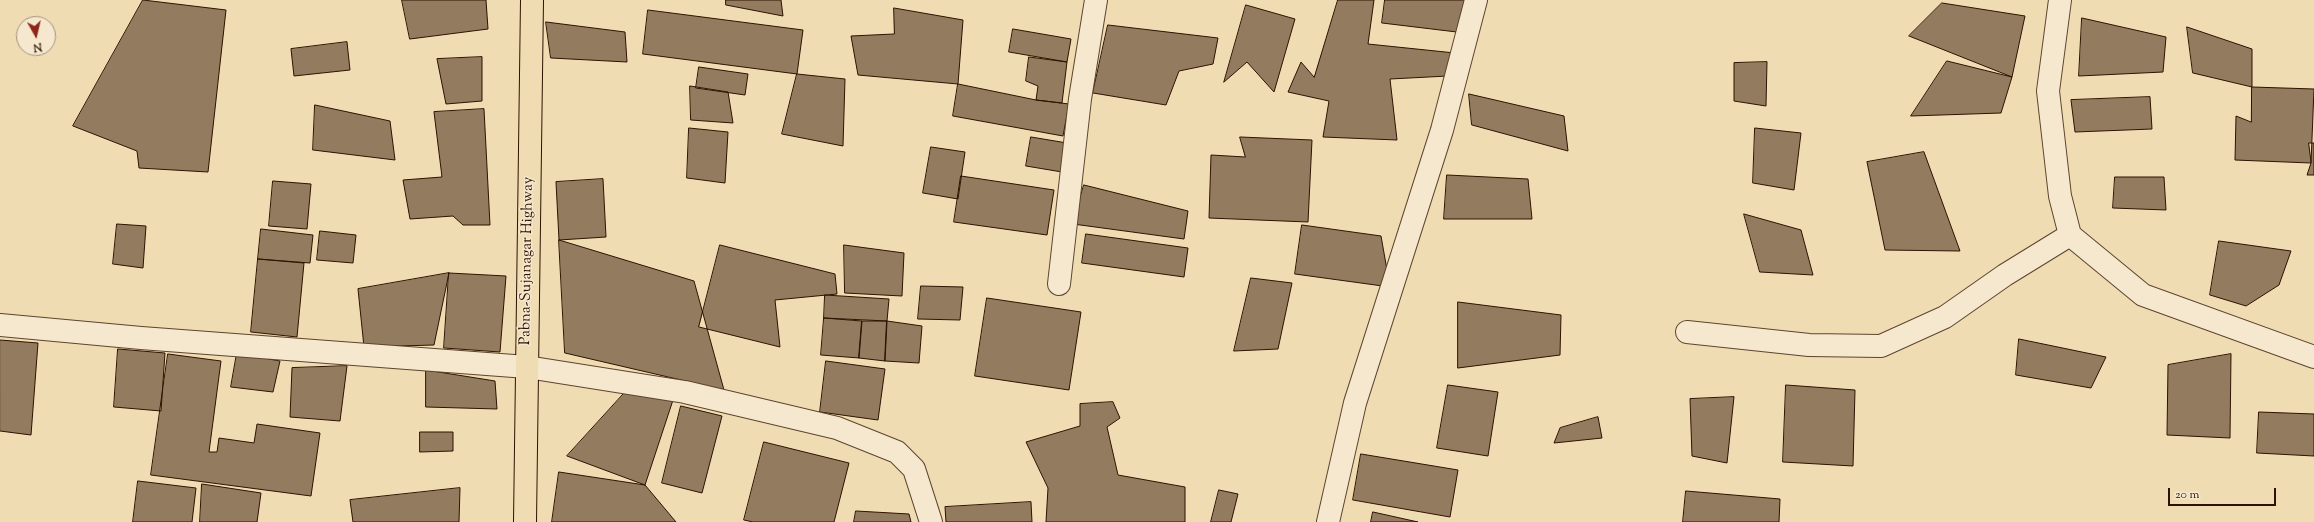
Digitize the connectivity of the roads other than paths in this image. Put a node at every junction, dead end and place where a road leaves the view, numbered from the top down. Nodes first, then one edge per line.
1 (532, 0) edge
2 (1096, 0) edge
3 (1476, 0) edge
4 (2060, 0) edge
5 (2070, 235) junction
6 (1058, 284) dead end
7 (0, 324) edge
8 (1687, 332) dead end
9 (2314, 357) edge
10 (527, 367) junction
11 (525, 522) edge
12 (932, 522) edge
13 (1328, 522) edge

1 - 10 highway, Pabna-Sujanagar Highway
2 - 6 street
3 - 13 street
4 - 5 street
5 - 8 street
5 - 9 street
7 - 10 street
10 - 11 highway, Pabna-Sujanagar Highway
10 - 12 street

